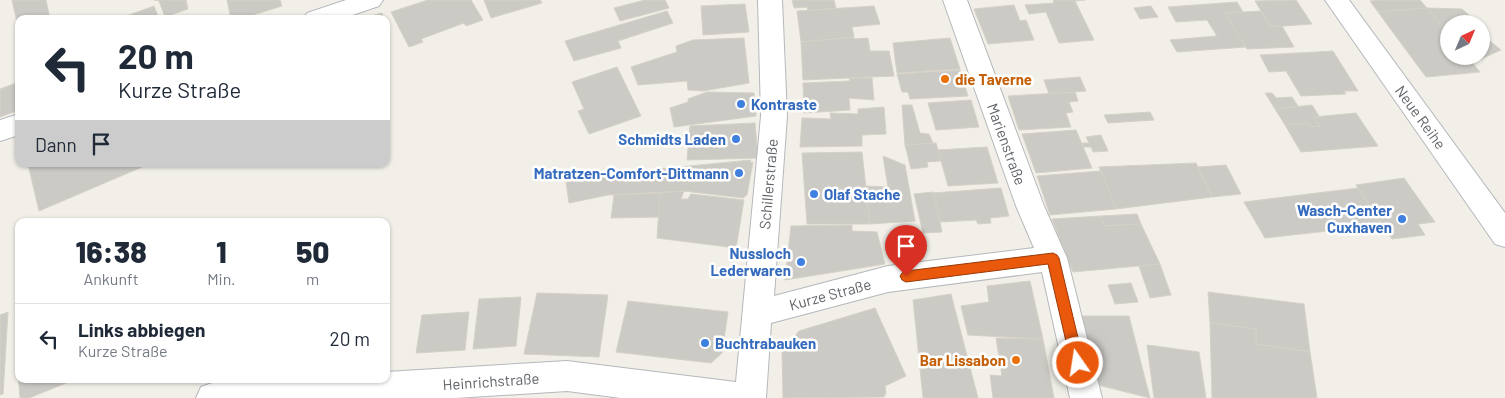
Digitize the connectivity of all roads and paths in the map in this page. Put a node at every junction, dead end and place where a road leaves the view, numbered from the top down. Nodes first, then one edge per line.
1 (371, 0) edge
2 (770, 0) edge
3 (955, 0) edge
4 (1337, 0) edge
5 (327, 15) edge
6 (15, 125) edge
7 (0, 131) edge
8 (1505, 235) edge
9 (1053, 258) junction
10 (756, 314) junction
11 (212, 398) edge
12 (738, 398) edge
13 (750, 398) edge
14 (1086, 398) edge

1 - 5 street
2 - 10 street, Schillerstraße
3 - 9 street, Marienstraße
4 - 8 street, Neue Reihe
6 - 7 street
9 - 10 street, Kurze Straße
9 - 14 street, Marienstraße
10 - 13 street, Schillerstraße
11 - 12 street, Heinrichstraße

